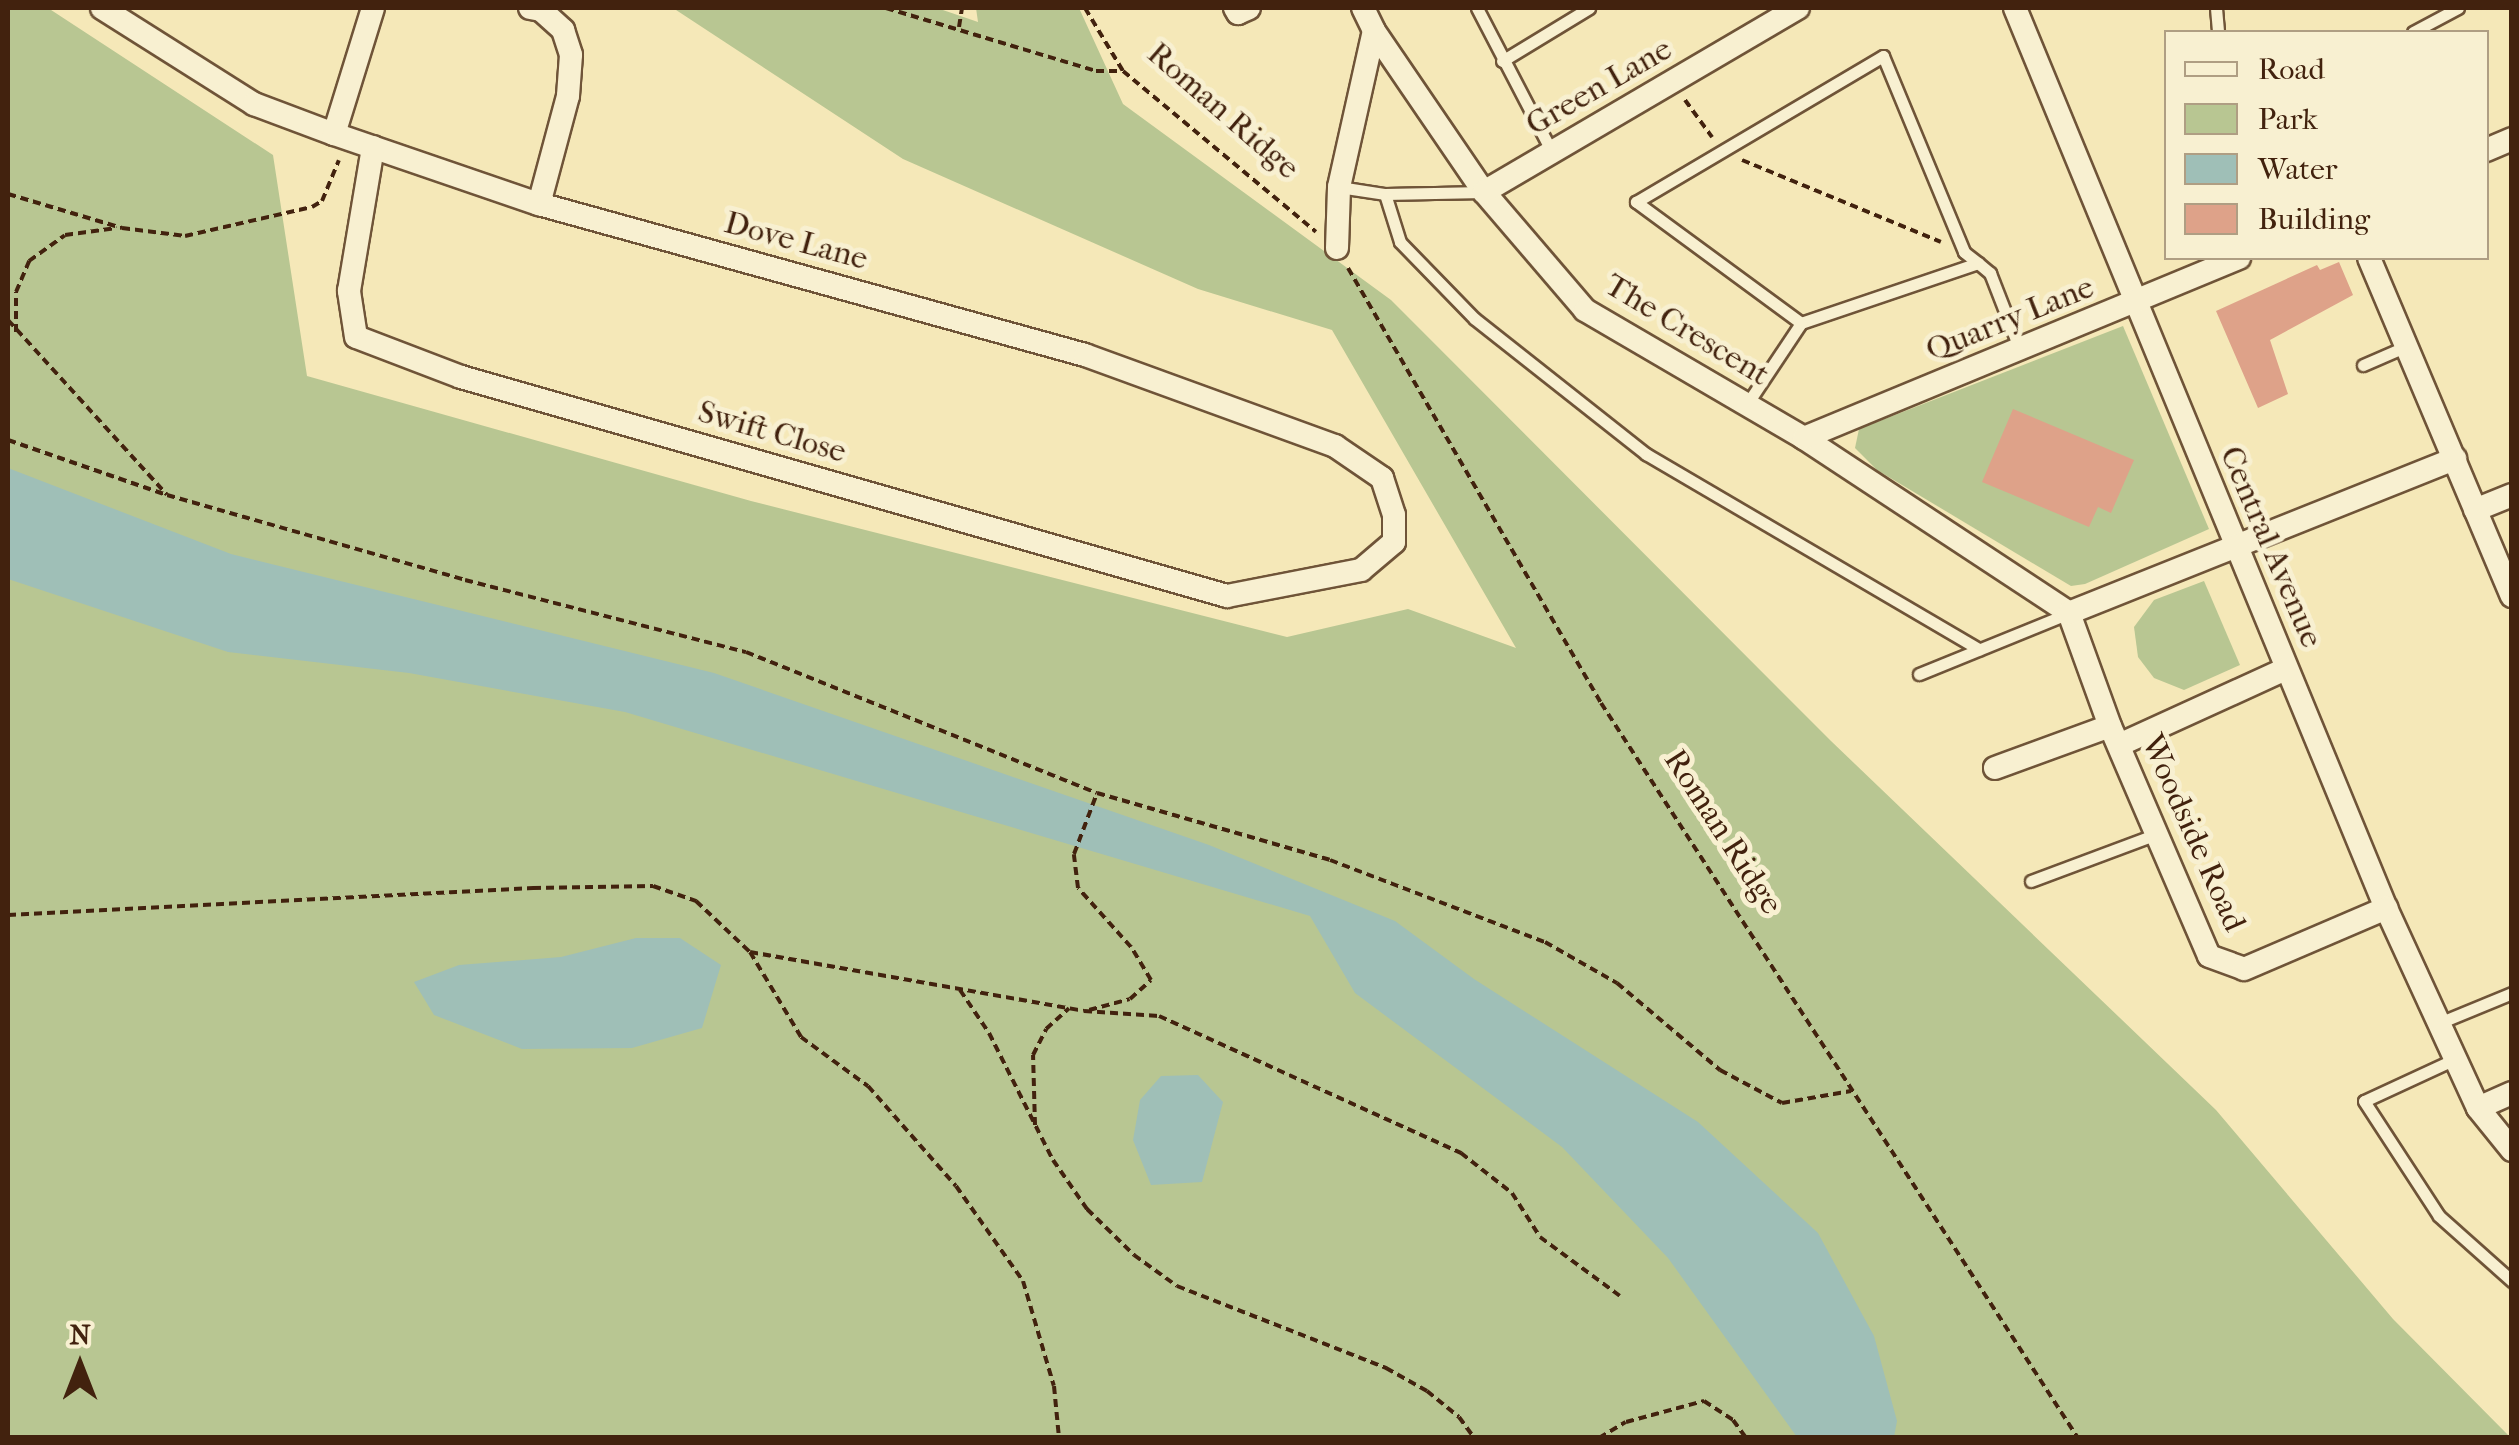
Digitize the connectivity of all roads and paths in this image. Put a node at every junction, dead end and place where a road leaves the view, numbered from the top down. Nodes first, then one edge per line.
1 (102, 8) edge
2 (373, 8) edge
3 (530, 8) edge
4 (886, 8) edge
5 (962, 8) edge
6 (1085, 8) edge
7 (1235, 8) edge
8 (1249, 8) edge
9 (1363, 8) edge
10 (1477, 8) edge
11 (1589, 8) edge
12 (1798, 8) edge
13 (2015, 8) edge
14 (2458, 8) edge
15 (958, 29) junction
16 (2417, 30) edge
17 (1374, 31) junction
18 (1502, 60) junction
19 (1123, 71) junction
20 (1672, 82) junction
21 (340, 136) junction
22 (373, 147) junction
23 (1722, 151) junction
24 (1552, 152) junction
25 (1339, 187) junction
26 (1484, 192) junction
27 (8, 194) edge
28 (1386, 194) junction
29 (540, 204) junction
30 (122, 228) junction
31 (1337, 248) junction
32 (1964, 252) junction
33 (2235, 260) edge
34 (2370, 260) edge
35 (1978, 264) junction
36 (2136, 303) junction
37 (8, 320) edge
38 (1801, 324) junction
39 (16, 333) junction
40 (2407, 346) junction
41 (2020, 350) junction
42 (2364, 364) dead end
43 (1747, 404) junction
44 (1804, 438) junction
45 (8, 440) edge
46 (2455, 459) junction
47 (167, 495) junction
48 (2512, 495) edge
49 (2476, 510) junction
50 (2234, 546) junction
51 (1362, 570) joint
52 (2512, 596) edge
53 (2069, 613) junction
54 (1979, 649) junction
55 (2286, 669) junction
56 (1919, 674) dead end
57 (2114, 735) junction
58 (1996, 768) dead end
59 (1098, 793) junction
60 (2157, 834) junction
61 (2032, 880) dead end
62 (2386, 908) junction
63 (8, 915) edge
64 (750, 952) junction
65 (959, 988) junction
66 (2512, 993) edge
67 (1069, 1008) junction
68 (1084, 1011) junction
69 (2439, 1023) junction
70 (2455, 1059) junction
71 (1851, 1091) junction
72 (2512, 1093) edge
73 (2478, 1108) junction
74 (1035, 1127) junction
75 (2512, 1150) edge
76 (2512, 1281) edge
77 (1620, 1296) dead end
78 (1059, 1438) edge
79 (1474, 1438) edge
80 (1599, 1438) edge
81 (1746, 1438) edge
82 (2078, 1438) edge

1 - 21 street, Dove Lane
2 - 21 street
3 - 29 street
4 - 15 path
5 - 15 path
6 - 19 path, Roman Ridge
7 - 8 street
9 - 17 street, The Crescent
10 - 18 lane
11 - 18 lane
12 - 20 street, Green Lane
13 - 36 street, Central Avenue
14 - 16 lane
15 - 19 path
17 - 25 street, Roman Ridge
17 - 26 street, The Crescent
18 - 24 lane
19 - 31 path, Roman Ridge
20 - 23 path
20 - 24 street, Green Lane
21 - 22 street, Dove Lane
21 - 30 path
22 - 29 street, Dove Lane
22 - 51 street, Swift Close
23 - 32 path
23 - 32 lane
23 - 38 lane
24 - 26 street, Green Lane
25 - 28 lane
25 - 31 street, Roman Ridge
26 - 28 lane
26 - 43 street, The Crescent
27 - 30 path
28 - 54 lane
29 - 51 street, Dove Lane
30 - 39 path
31 - 71 path, Roman Ridge
32 - 35 lane
33 - 36 street, Quarry Lane
34 - 40 street
35 - 38 lane
35 - 41 lane
36 - 41 street, Quarry Lane
36 - 50 street, Central Avenue
37 - 39 path
38 - 43 lane
39 - 47 path
40 - 42 lane
40 - 46 street
41 - 44 street, Quarry Lane
43 - 44 street, The Crescent
44 - 53 street, The Crescent
45 - 47 path
46 - 49 street
46 - 50 street
47 - 59 path
48 - 49 street
49 - 52 street
50 - 53 street
50 - 55 street, Central Avenue
53 - 54 lane
53 - 57 street, Woodside Road
54 - 56 lane
55 - 57 street
55 - 62 street, Central Avenue
57 - 58 street
57 - 60 street, Woodside Road
59 - 68 path
59 - 71 path
60 - 61 lane
60 - 62 street, Woodside Road
62 - 69 street, Central Avenue
63 - 64 path
64 - 65 path
64 - 78 path
65 - 67 path
65 - 74 path
66 - 69 lane
67 - 68 path
67 - 74 path
68 - 77 path
69 - 70 street, Central Avenue
70 - 73 street, Central Avenue
70 - 76 lane
71 - 82 path, Roman Ridge
72 - 73 street
73 - 75 street, Central Avenue
74 - 79 path
80 - 81 path

